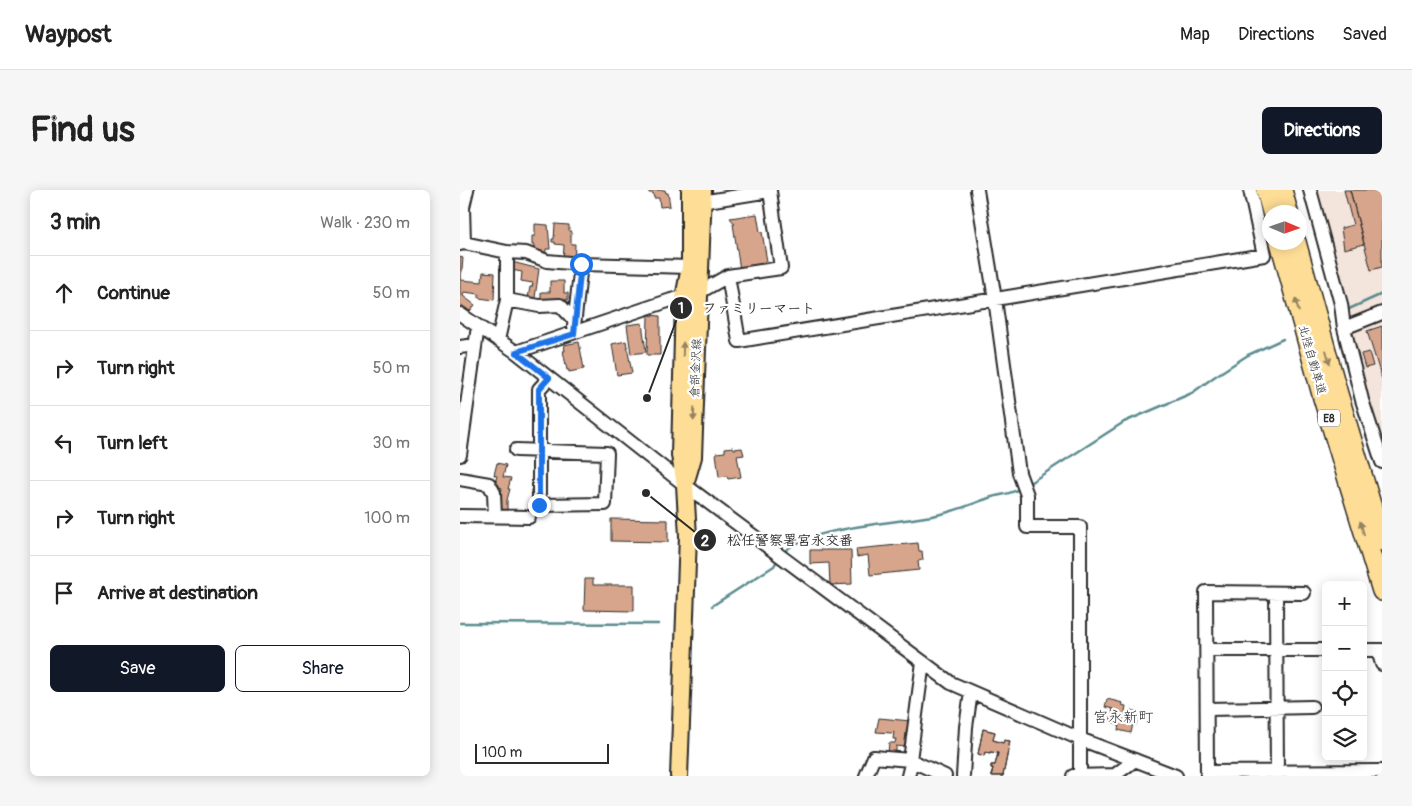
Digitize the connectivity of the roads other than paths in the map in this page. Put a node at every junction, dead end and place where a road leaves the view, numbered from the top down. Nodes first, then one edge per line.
1 (467, 190) edge
2 (977, 190) edge
3 (1250, 190) edge
4 (1266, 190) edge
5 (1282, 190) edge
6 (1310, 190) edge
7 (696, 196) edge
8 (1270, 205) edge
9 (1286, 205) edge
10 (462, 206) edge
11 (462, 243) edge
12 (1282, 250) edge
13 (1298, 250) edge
14 (507, 252) junction
15 (581, 264) junction
16 (690, 267) junction
17 (728, 276) junction
18 (691, 295) junction
19 (995, 299) junction
20 (507, 300) junction
21 (1382, 313) edge
22 (460, 314) edge
23 (574, 320) junction
24 (478, 326) junction
25 (1344, 328) junction
26 (574, 334) junction
27 (498, 340) junction
28 (475, 345) junction
29 (460, 347) edge
30 (516, 352) junction
31 (549, 378) junction
32 (516, 450) dead end
33 (540, 450) junction
34 (460, 455) edge
35 (1382, 462) edge
36 (460, 478) edge
37 (685, 485) junction
38 (460, 516) edge
39 (495, 516) junction
40 (529, 517) dead end
41 (1382, 542) edge
42 (1382, 591) edge
43 (1276, 593) junction
44 (1304, 593) dead end
45 (1276, 649) junction
46 (1207, 650) junction
47 (1322, 650) edge
48 (1367, 650) edge
49 (1380, 650) edge
50 (923, 662) junction
51 (1382, 664) edge
52 (971, 692) junction
53 (1276, 707) junction
54 (1312, 707) dead end
55 (1207, 709) junction
56 (1080, 739) junction
57 (911, 760) junction
58 (1135, 760) junction
59 (1382, 771) edge
60 (1207, 774) edge
61 (1277, 774) edge
62 (679, 776) edge
63 (866, 776) edge
64 (908, 776) edge
65 (945, 776) edge
66 (963, 776) edge
67 (1072, 776) edge
68 (1080, 776) edge
69 (1176, 776) edge

1 - 10 street
2 - 19 street
3 - 19 street
4 - 8 highway
5 - 9 highway
6 - 25 street
7 - 16 main road, 倉部金沢線
7 - 17 street
7 - 18 main road, 倉部金沢線
10 - 11 street
11 - 14 street
42 -> 12 highway, 北陸自動車道 / E8
13 -> 41 highway, 北陸自動車道 / E8
14 - 15 street
14 - 20 street
15 - 16 street
15 - 23 street
16 - 18 main road, 倉部金沢線
17 - 18 street
17 - 19 street
18 - 26 street
18 - 37 main road, 倉部金沢線
19 - 56 street
20 - 23 street
20 - 27 street
21 - 25 street
22 - 24 street
23 - 26 street
24 - 27 street
24 - 28 street
25 - 35 street
26 - 30 street
27 - 30 street
28 - 29 street
28 - 34 street
30 - 31 street
31 - 33 street
31 - 37 street
32 - 33 street
33 - 33 street
36 - 39 street
37 - 50 street
37 - 62 main road, 倉部金沢線
38 - 39 street
39 - 40 street
43 - 44 street
43 - 45 street
43 - 46 street
45 - 46 street
45 - 47 street
45 - 53 street
46 - 55 street
48 - 49 street
49 - 51 street
50 - 52 street
50 - 57 street
52 - 56 street
52 - 66 street
53 - 54 street
53 - 55 street
53 - 61 street
55 - 60 street
56 - 58 street
56 - 68 street
57 - 63 street
57 - 64 street
57 - 65 street
58 - 68 street
58 - 69 street
59 - 61 street
60 - 61 street
67 - 68 street

